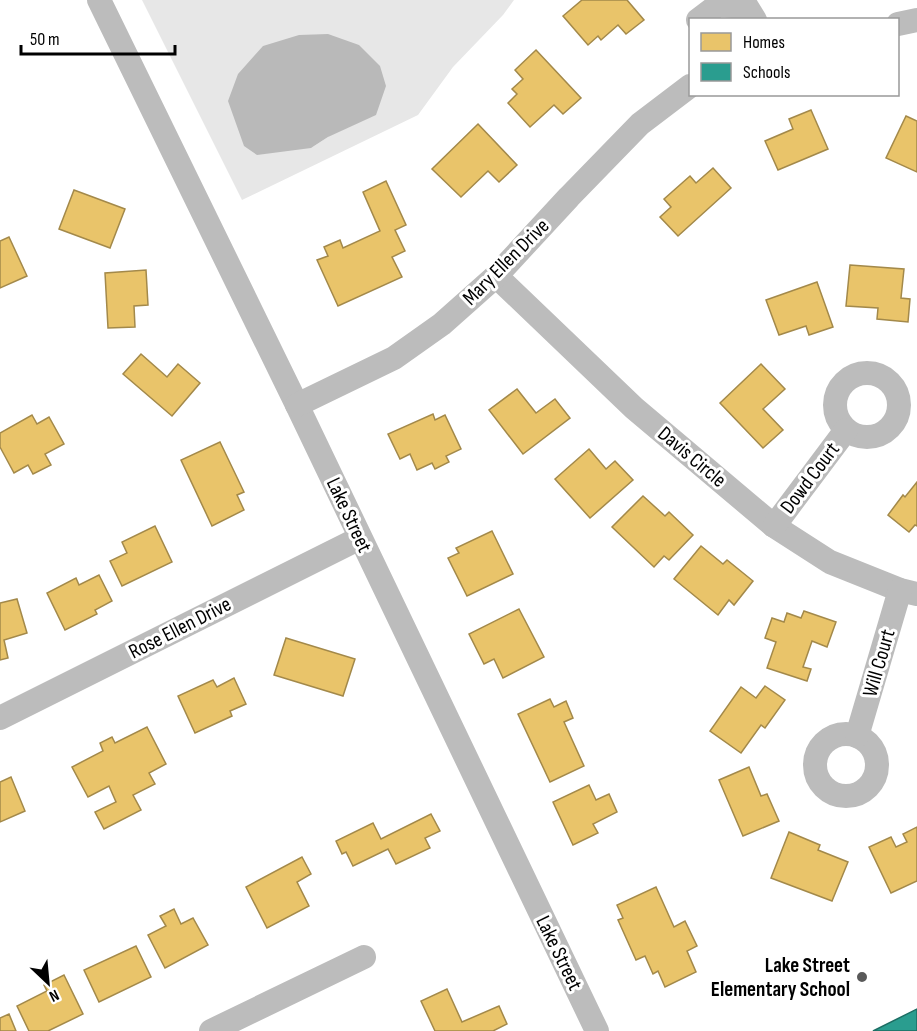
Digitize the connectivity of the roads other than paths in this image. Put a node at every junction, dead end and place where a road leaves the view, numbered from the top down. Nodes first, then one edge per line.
1 (99, 0) edge
2 (701, 18) edge
3 (754, 18) edge
4 (917, 20) edge
5 (899, 24) edge
6 (689, 87) edge
7 (496, 276) junction
8 (297, 405) junction
9 (846, 430) dead end
10 (774, 526) junction
11 (360, 538) junction
12 (908, 592) edge
13 (0, 718) edge
14 (857, 736) dead end
15 (364, 957) dead end
16 (211, 1031) edge
17 (597, 1031) edge

1 - 8 street, Lake Street
2 - 3 street
4 - 5 street
6 - 7 street, Mary Ellen Drive
7 - 8 street, Mary Ellen Drive
7 - 10 street, Davis Circle
8 - 11 street, Lake Street
9 - 10 street, Dowd Court
10 - 12 street, Davis Circle
11 - 13 street, Rose Ellen Drive
11 - 17 street, Lake Street
12 - 14 street, Will Court
15 - 16 street

